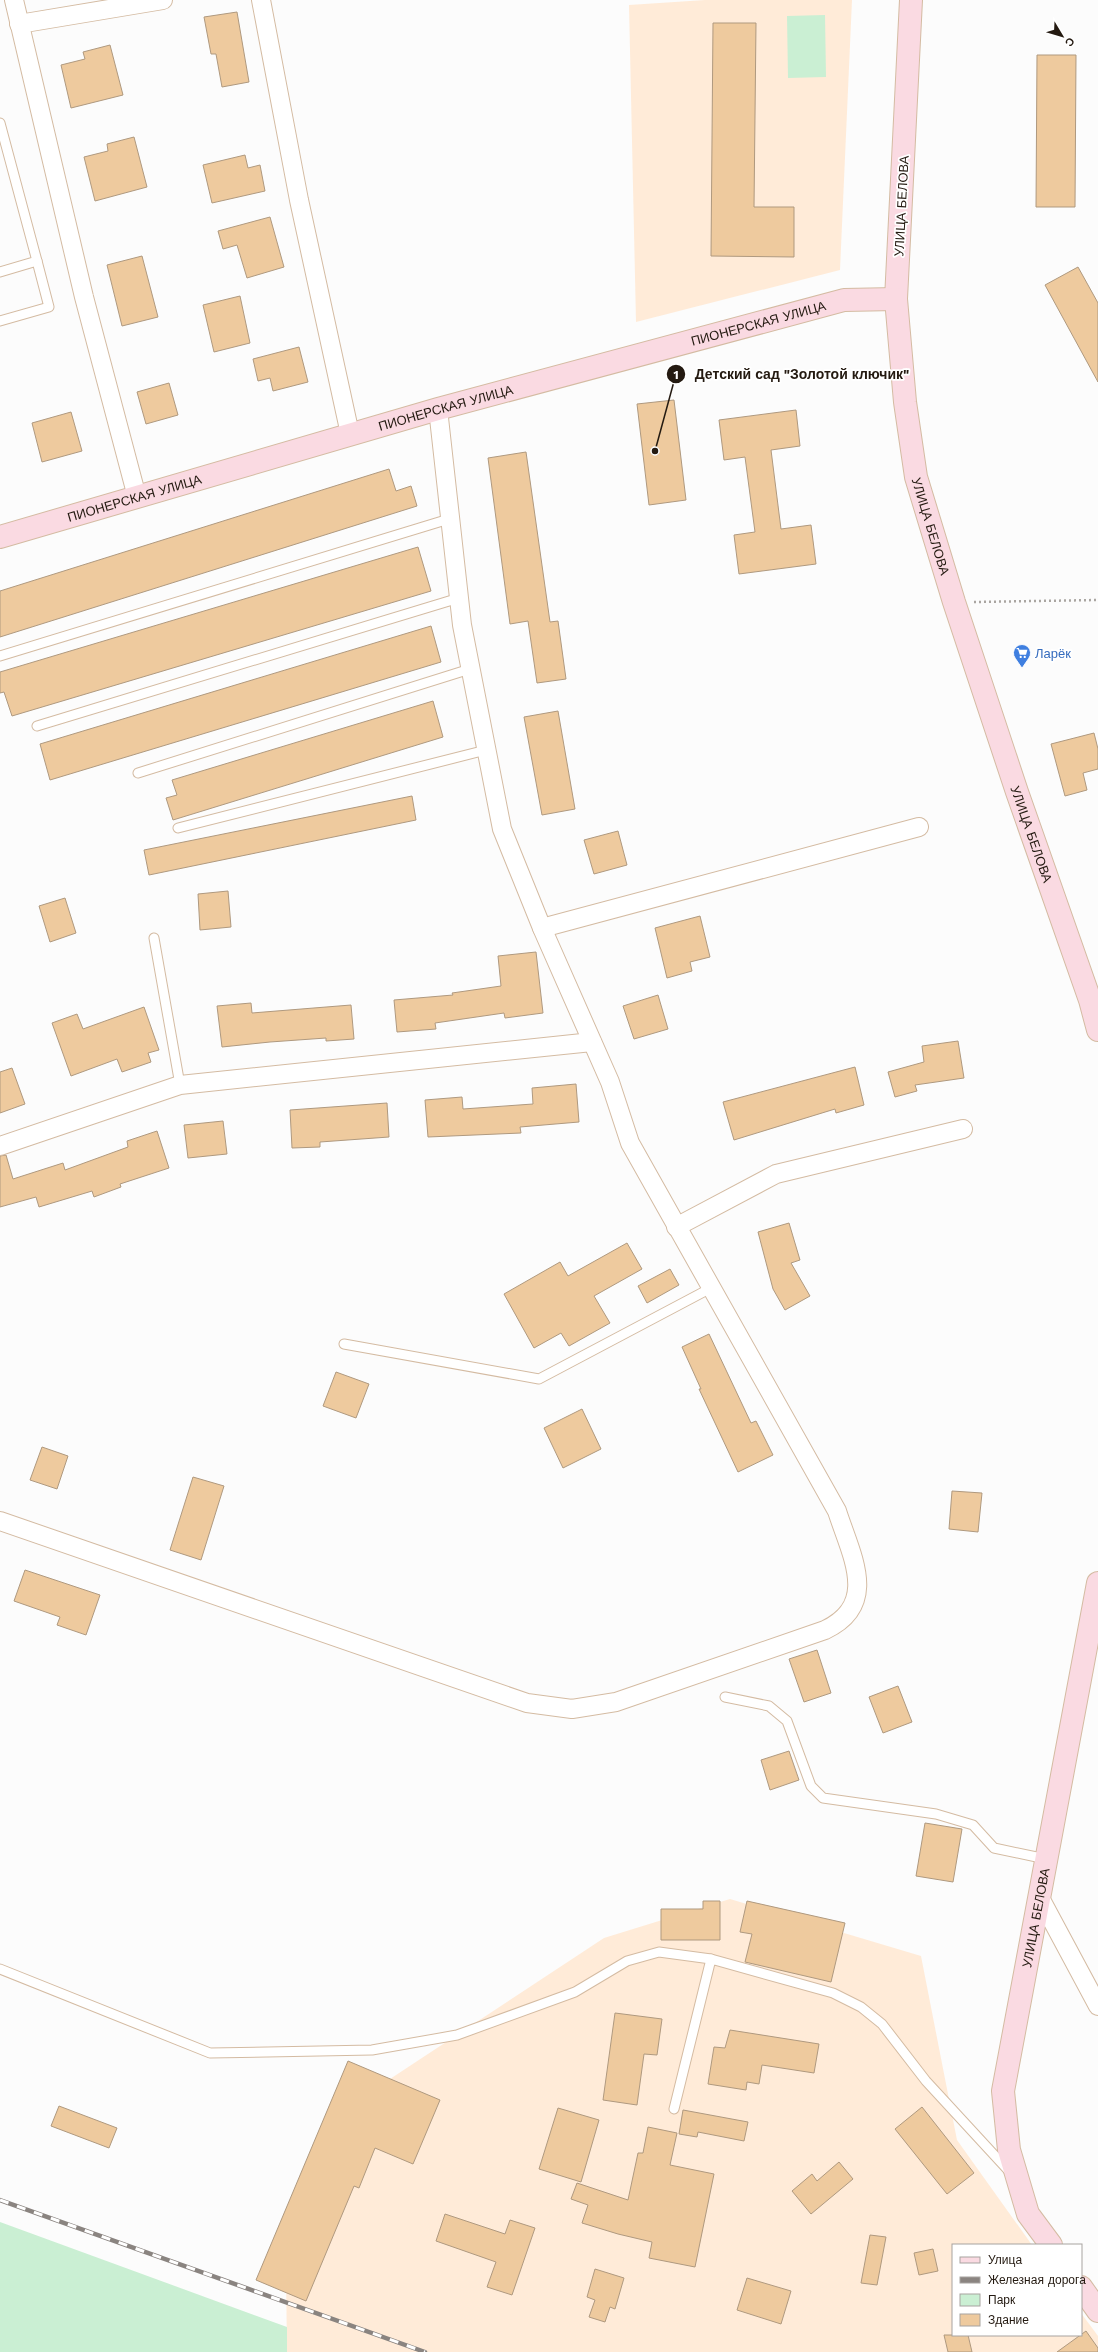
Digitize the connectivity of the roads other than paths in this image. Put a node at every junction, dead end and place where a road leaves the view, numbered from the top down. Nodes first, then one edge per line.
1 (14, 0) edge
2 (163, 0) edge
3 (261, 0) edge
4 (911, 0) edge
5 (19, 24) junction
6 (0, 123) edge
7 (37, 261) junction
8 (0, 272) edge
9 (896, 299) junction
10 (0, 321) edge
11 (438, 409) junction
12 (350, 434) junction
13 (137, 497) junction
14 (450, 519) junction
15 (0, 537) edge
16 (459, 598) junction
17 (0, 656) edge
18 (470, 669) junction
19 (37, 726) dead end
20 (486, 750) junction
21 (138, 773) dead end
22 (919, 827) dead end
23 (178, 828) dead end
24 (542, 928) junction
25 (154, 938) dead end
26 (1098, 1030) edge
27 (592, 1042) junction
28 (180, 1085) junction
29 (963, 1129) dead end
30 (0, 1146) edge
31 (676, 1226) junction
32 (711, 1288) junction
33 (344, 1344) dead end
34 (0, 1521) edge
35 (1098, 1583) edge
36 (725, 1697) dead end
37 (1046, 1859) junction
38 (1039, 1896) junction
39 (711, 1959) junction
40 (0, 1969) edge
41 (1098, 2006) edge
42 (674, 2109) dead end
43 (1019, 2181) junction
44 (1050, 2244) edge
45 (1082, 2288) edge
46 (1098, 2311) edge

1 - 5 street
2 - 5 street
3 - 12 street
4 - 9 main road, УЛИЦА БЕЛОВА
5 - 13 street
6 - 7 lane
7 - 8 lane
7 - 10 lane
9 - 11 main road, ПИОНЕРСКАЯ УЛИЦА
9 - 26 main road, УЛИЦА БЕЛОВА
11 - 12 main road, ПИОНЕРСКАЯ УЛИЦА
11 - 14 street
12 - 13 main road, ПИОНЕРСКАЯ УЛИЦА
13 - 15 main road, ПИОНЕРСКАЯ УЛИЦА
14 - 16 street
14 - 17 lane
16 - 18 street
16 - 19 lane
18 - 20 street
18 - 21 lane
20 - 23 lane
20 - 24 street
22 - 24 street
24 - 27 street
25 - 28 lane
27 - 28 street
27 - 31 street
28 - 30 street
29 - 31 street
31 - 32 street
32 - 33 lane
32 - 34 street
35 - 37 main road, УЛИЦА БЕЛОВА
36 - 37 lane
37 - 38 main road, УЛИЦА БЕЛОВА
38 - 41 street
38 - 43 main road, УЛИЦА БЕЛОВА
39 - 40 lane
39 - 42 lane
39 - 43 lane
43 - 44 main road, УЛИЦА БЕЛОВА
45 - 46 main road

